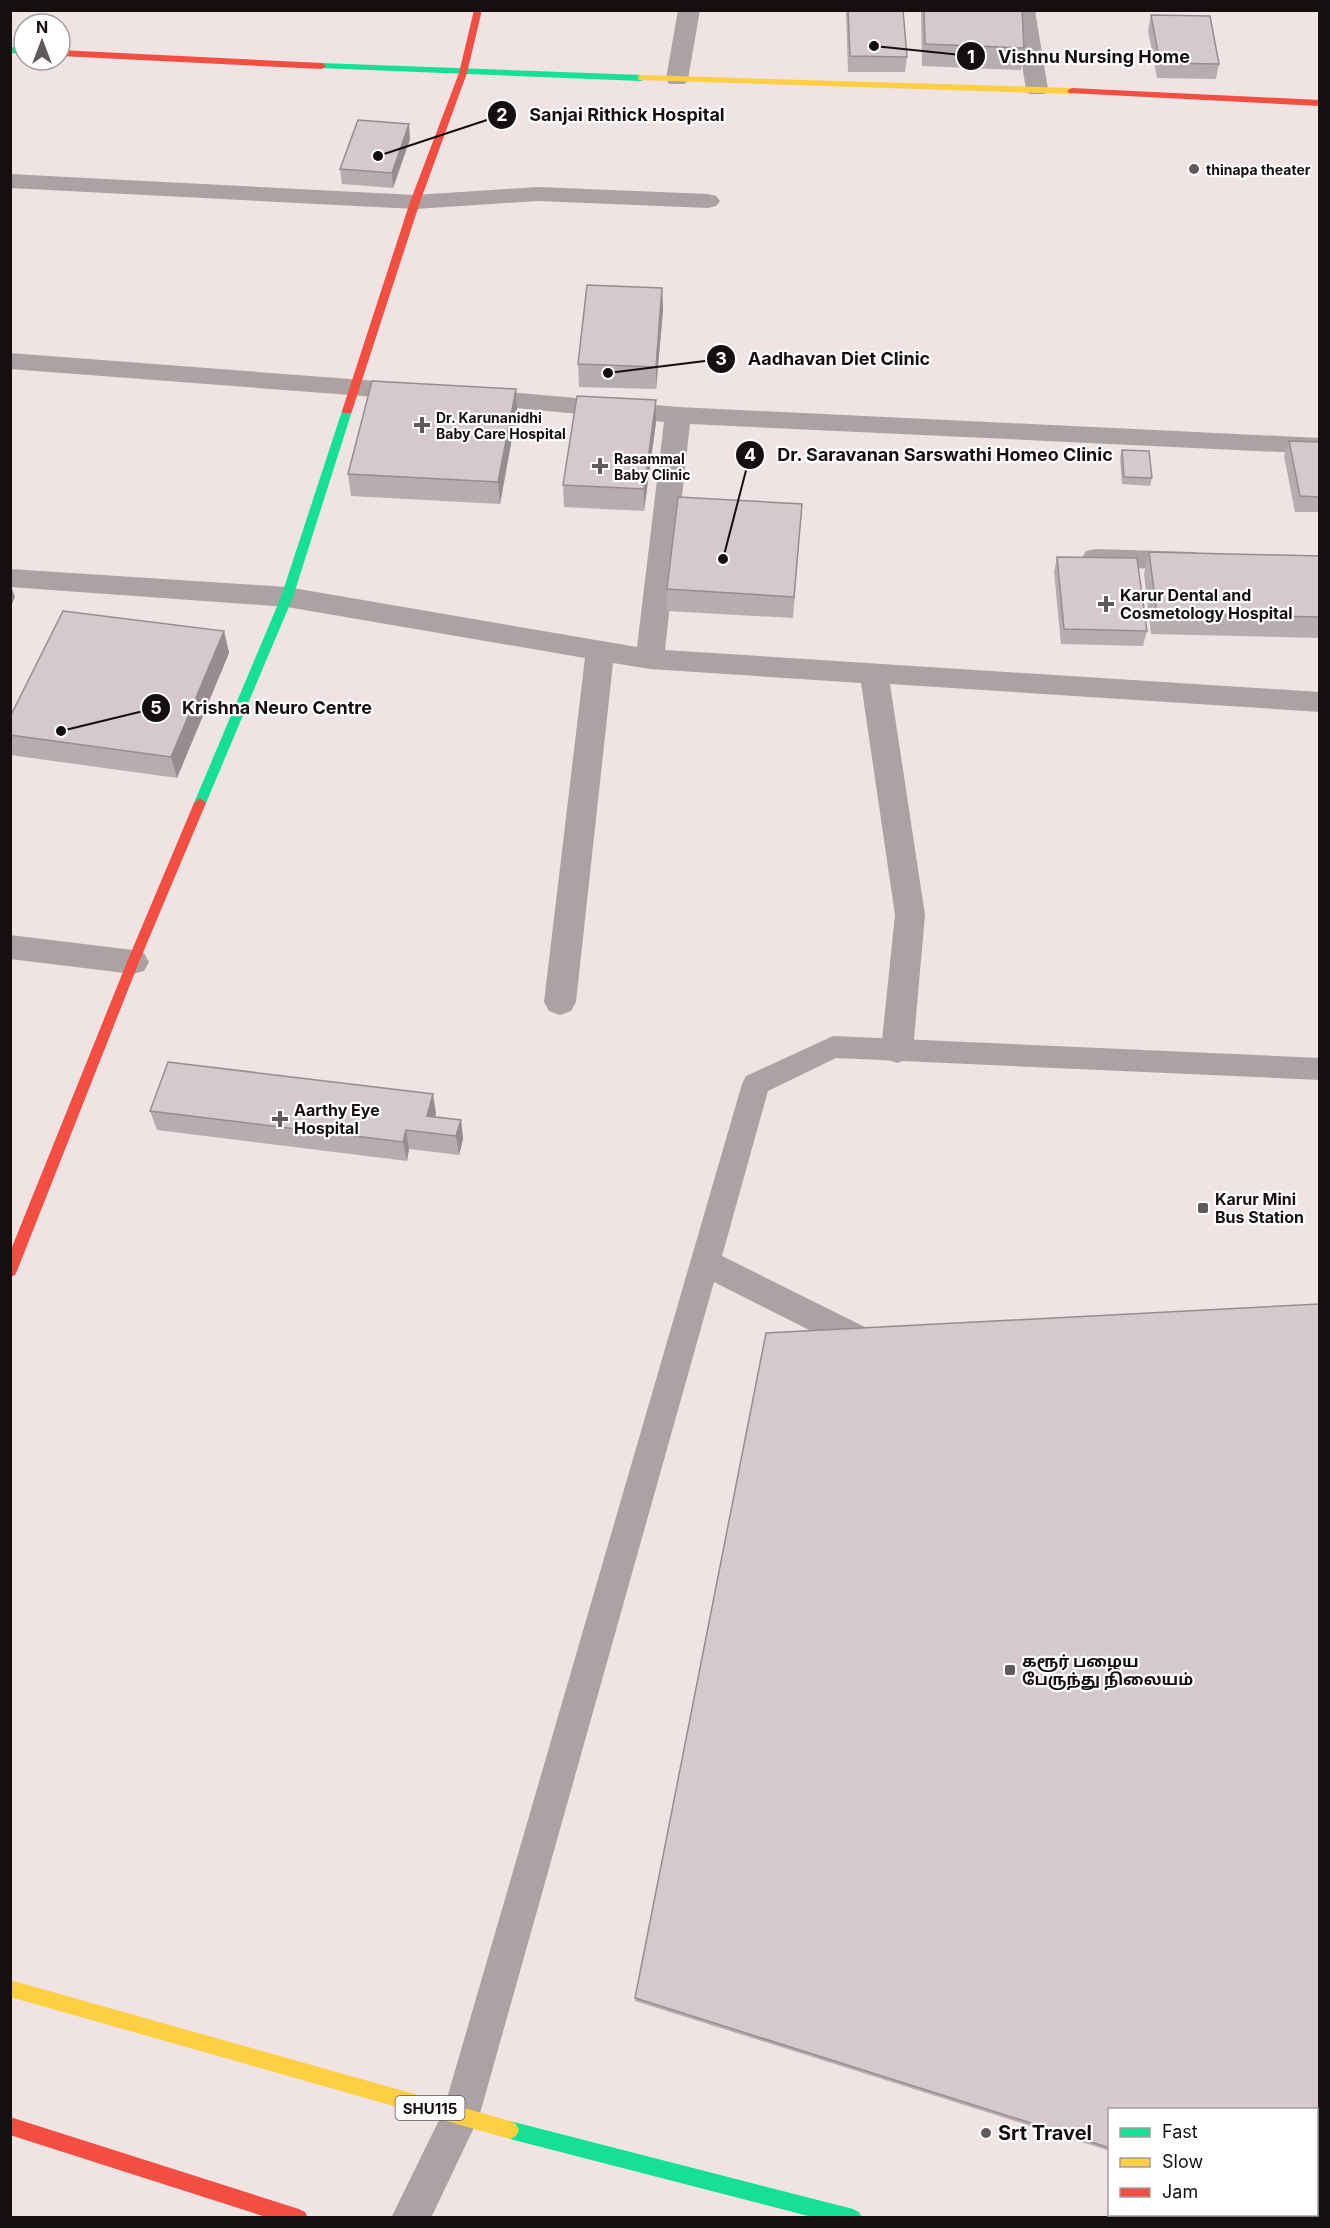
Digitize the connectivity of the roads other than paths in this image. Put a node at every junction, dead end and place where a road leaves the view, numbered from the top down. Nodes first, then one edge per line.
1 (478, 10) edge
2 (689, 10) edge
3 (1024, 10) edge
4 (72, 54) edge
5 (463, 72) junction
6 (677, 79) junction
7 (1037, 89) junction
8 (1320, 103) edge
9 (10, 181) edge
10 (708, 201) dead end
11 (415, 202) junction
12 (10, 361) edge
13 (356, 386) junction
14 (678, 415) junction
15 (1320, 446) edge
16 (1096, 558) edge
17 (1214, 562) edge
18 (10, 578) edge
19 (287, 597) junction
20 (600, 650) junction
21 (650, 659) junction
22 (874, 673) junction
23 (1320, 702) edge
24 (10, 947) edge
25 (133, 962) junction
26 (560, 1002) dead end
27 (897, 1050) junction
28 (1320, 1069) edge
29 (705, 1262) junction
30 (10, 1271) edge
31 (903, 1362) edge
32 (10, 1988) edge
33 (460, 2117) junction
34 (10, 2126) edge
35 (299, 2217) edge
36 (410, 2217) edge
37 (853, 2217) edge

1 - 5 street
2 - 6 street
3 - 7 street
4 - 5 street
5 - 6 street
5 - 11 street
6 - 7 street
7 - 8 street
9 - 11 street
10 - 11 street
11 - 13 street
12 - 13 street
13 - 14 street
13 - 19 street
14 - 15 street
14 - 21 street
16 - 17 street
18 - 19 street
19 - 20 street
19 - 25 street
20 - 21 street
20 - 26 street
21 - 22 street
22 - 23 street
22 - 27 street
24 - 25 street
25 - 30 street
27 - 28 lane
27 - 29 lane
29 - 31 lane
29 - 33 lane
32 - 33 street, SHU115
33 - 36 lane
33 - 37 street, SHU115
34 - 35 street

